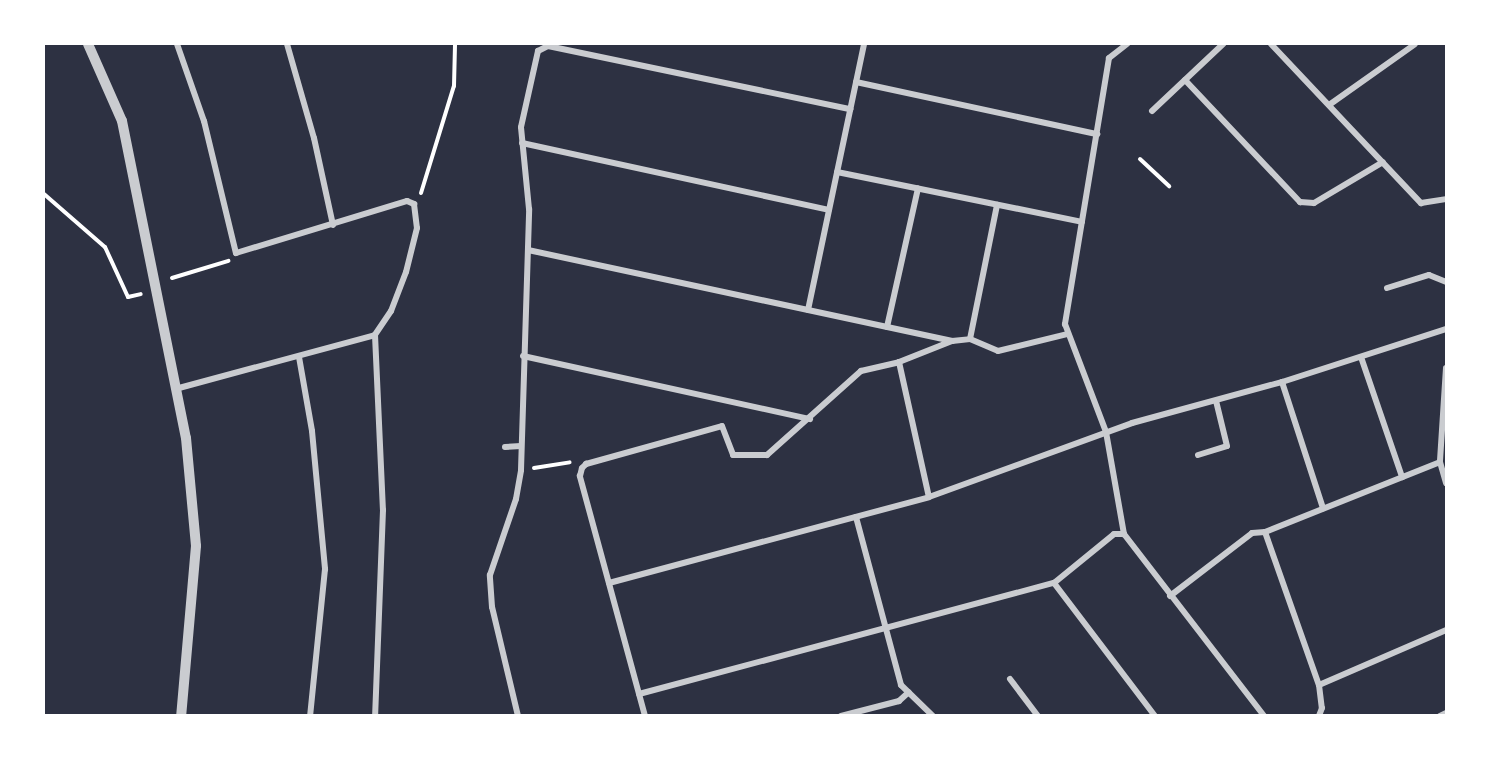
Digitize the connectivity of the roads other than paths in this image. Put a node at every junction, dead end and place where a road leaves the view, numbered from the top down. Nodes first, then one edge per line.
1 (88, 44) edge
2 (177, 44) edge
3 (287, 44) edge
4 (864, 44) edge
5 (1127, 44) edge
6 (1223, 44) edge
7 (1271, 44) edge
8 (1414, 44) edge
9 (1185, 80) junction
10 (856, 82) junction
11 (1329, 105) junction
12 (850, 109) junction
13 (1152, 111) dead end
14 (1097, 134) junction
15 (522, 143) junction
16 (1383, 162) junction
17 (837, 172) junction
18 (918, 189) junction
19 (1446, 199) edge
20 (998, 205) junction
21 (829, 210) junction
22 (1082, 222) junction
23 (333, 225) junction
24 (528, 250) junction
25 (1446, 282) edge
26 (1387, 288) dead end
27 (808, 310) junction
28 (887, 327) junction
29 (1446, 329) edge
30 (1067, 334) junction
31 (375, 335) junction
32 (970, 339) junction
33 (952, 341) junction
34 (523, 356) junction
35 (299, 357) junction
36 (1361, 357) junction
37 (899, 362) junction
38 (1446, 368) edge
39 (1282, 382) junction
40 (179, 388) junction
41 (1216, 401) junction
42 (810, 419) junction
43 (1107, 432) junction
44 (522, 446) junction
45 (505, 447) dead end
46 (1198, 455) dead end
47 (1440, 462) junction
48 (1402, 477) junction
49 (1446, 483) edge
50 (929, 497) junction
51 (1323, 508) junction
52 (856, 517) junction
53 (1265, 532) junction
54 (1124, 534) junction
55 (609, 583) junction
56 (1054, 583) junction
57 (1170, 596) junction
58 (885, 628) junction
59 (1446, 630) edge
60 (1010, 679) dead end
61 (1319, 685) junction
62 (909, 693) junction
63 (639, 694) junction
64 (1446, 714) edge
65 (180, 716) edge
66 (310, 716) edge
67 (375, 716) edge
68 (518, 716) edge
69 (645, 716) edge
70 (841, 716) edge
71 (933, 716) edge
72 (1038, 716) edge
73 (1155, 716) edge
74 (1264, 716) edge
75 (1319, 716) edge
76 (1440, 716) edge

1 - 40 street
2 - 23 street
3 - 23 street
4 - 10 street
5 - 14 street
6 - 9 street
7 - 11 street
8 - 11 street
9 - 13 street
9 - 16 street
10 - 12 street
10 - 14 street
11 - 16 street
12 - 15 street
12 - 17 street
14 - 22 street
15 - 21 street
15 - 24 street
16 - 19 street
17 - 18 street
17 - 21 street
18 - 20 street
18 - 28 street
20 - 22 street
20 - 32 street
21 - 27 street
22 - 30 street
23 - 31 street
24 - 27 street
24 - 34 street
25 - 26 street
27 - 28 street
28 - 33 street
29 - 36 street
30 - 32 street
30 - 43 street
31 - 35 street
31 - 67 street
32 - 33 street
33 - 37 street
34 - 42 street
34 - 44 street
35 - 40 street
35 - 66 street
36 - 39 street
36 - 48 street
37 - 42 street
37 - 50 street
38 - 47 street
39 - 41 street
39 - 51 street
40 - 65 street
41 - 43 street
41 - 46 street
42 - 55 street
43 - 50 street
43 - 54 street
44 - 45 street
44 - 68 street
47 - 48 street
47 - 49 street
48 - 51 street
50 - 52 street
51 - 53 street
52 - 55 street
52 - 58 street
53 - 57 street
53 - 61 street
54 - 56 street
54 - 57 street
55 - 63 street
56 - 58 street
56 - 73 street
57 - 74 street
58 - 62 street
58 - 63 street
59 - 61 street
60 - 72 street
61 - 75 street
62 - 70 street
62 - 71 street
63 - 69 street
64 - 76 street

